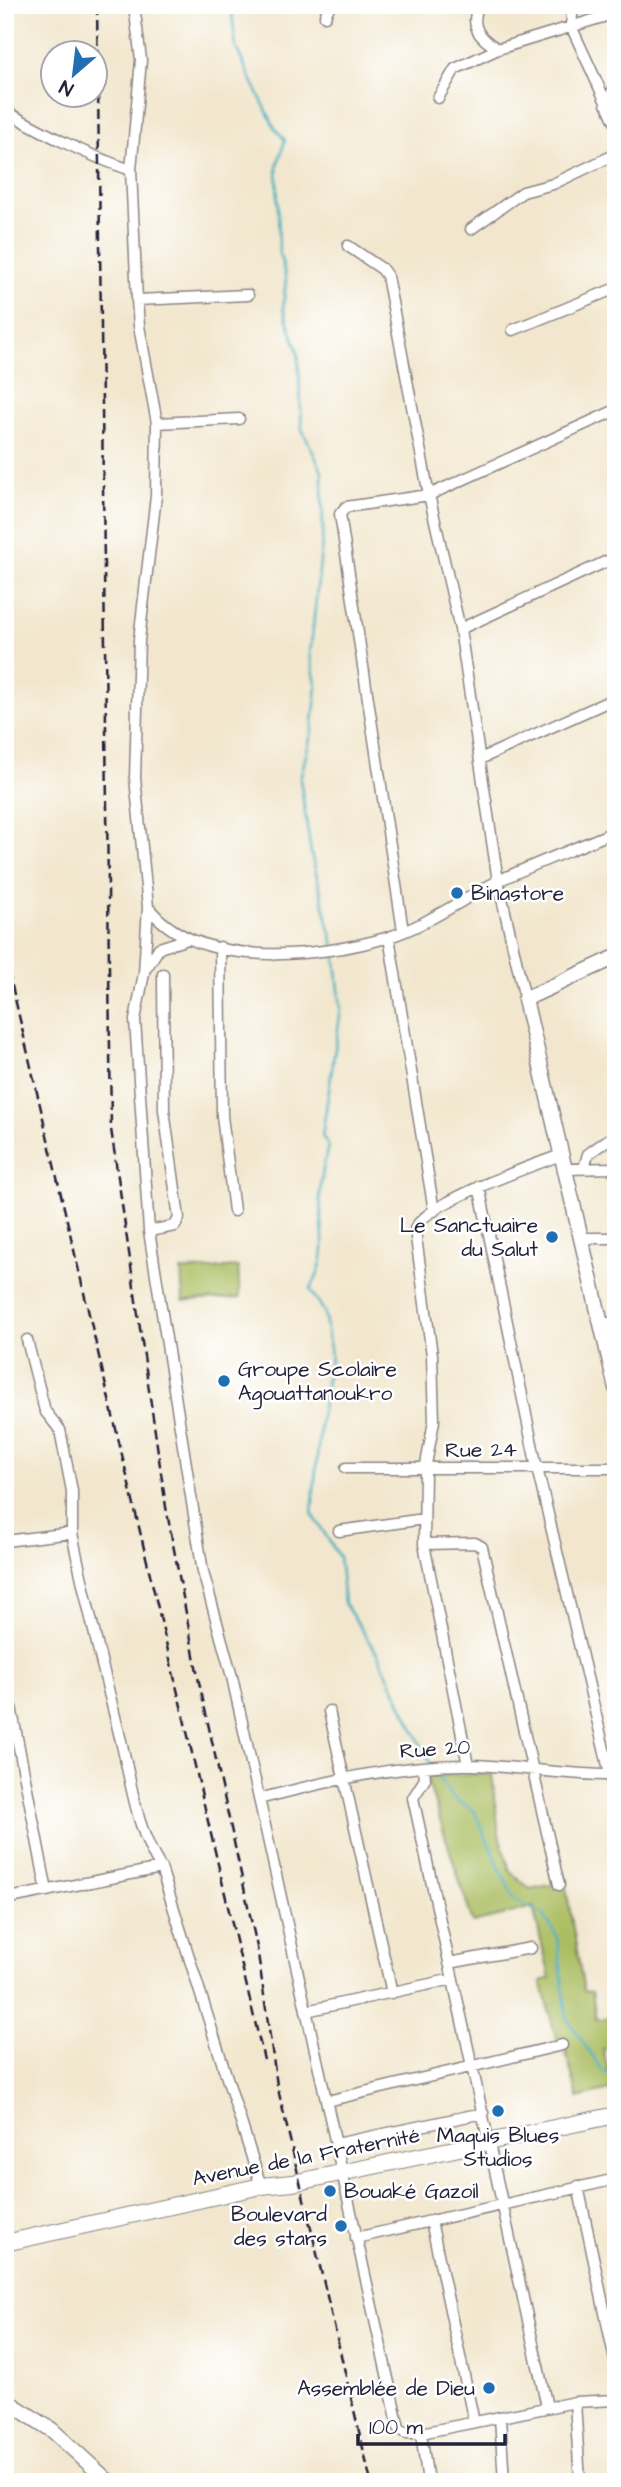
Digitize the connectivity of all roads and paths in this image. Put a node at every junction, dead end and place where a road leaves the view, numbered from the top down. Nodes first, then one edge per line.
1 (134, 5) edge
2 (479, 5) edge
3 (573, 5) edge
4 (616, 13) edge
5 (571, 26) junction
6 (498, 49) junction
7 (616, 85) edge
8 (438, 98) dead end
9 (606, 104) junction
10 (5, 111) edge
11 (616, 124) edge
12 (616, 154) edge
13 (131, 170) junction
14 (471, 229) dead end
15 (348, 246) dead end
16 (616, 288) edge
17 (248, 295) dead end
18 (137, 300) junction
19 (513, 330) dead end
20 (616, 410) edge
21 (239, 419) dead end
22 (157, 423) junction
23 (429, 495) junction
24 (616, 557) edge
25 (460, 629) junction
26 (616, 698) edge
27 (480, 759) junction
28 (616, 831) edge
29 (498, 881) junction
30 (148, 907) junction
31 (403, 930) junction
32 (389, 937) junction
33 (191, 938) junction
34 (219, 947) junction
35 (616, 957) edge
36 (144, 973) junction
37 (163, 974) dead end
38 (525, 999) junction
39 (616, 1134) edge
40 (563, 1162) junction
41 (584, 1168) junction
42 (616, 1168) edge
43 (479, 1185) junction
44 (234, 1211) dead end
45 (434, 1211) junction
46 (149, 1231) junction
47 (581, 1238) junction
48 (616, 1238) edge
49 (608, 1323) edge
50 (27, 1340) dead end
51 (616, 1388) edge
52 (346, 1468) dead end
53 (537, 1468) junction
54 (616, 1468) edge
55 (425, 1470) junction
56 (424, 1519) junction
57 (339, 1531) dead end
58 (72, 1533) junction
59 (5, 1541) edge
60 (424, 1544) junction
61 (5, 1676) edge
62 (328, 1712) dead end
63 (9, 1719) edge
64 (468, 1765) junction
65 (424, 1768) junction
66 (532, 1768) junction
67 (613, 1775) edge
68 (344, 1777) junction
69 (616, 1798) edge
70 (259, 1799) junction
71 (161, 1868) junction
72 (559, 1885) dead end
73 (47, 1891) junction
74 (5, 1899) edge
75 (531, 1948) dead end
76 (449, 1963) junction
77 (453, 1979) junction
78 (392, 1993) junction
79 (306, 2011) junction
80 (562, 2045) dead end
81 (472, 2066) junction
82 (327, 2101) junction
83 (483, 2113) junction
84 (616, 2115) edge
85 (489, 2141) junction
86 (336, 2144) junction
87 (342, 2172) junction
88 (616, 2179) edge
89 (261, 2186) junction
90 (578, 2186) junction
91 (504, 2204) junction
92 (431, 2221) junction
93 (356, 2238) junction
94 (5, 2243) edge
95 (616, 2365) edge
96 (5, 2400) edge
97 (616, 2400) edge
98 (575, 2402) junction
99 (547, 2407) junction
100 (500, 2417) junction
101 (474, 2422) junction
102 (421, 2433) junction
103 (109, 2482) edge
104 (428, 2482) edge
105 (504, 2482) edge
106 (580, 2482) edge

1 - 13 street
2 - 6 street
3 - 5 street
4 - 5 street
5 - 6 street
5 - 9 street
6 - 8 street
7 - 9 street
9 - 11 street
10 - 13 street
12 - 14 street
13 - 18 street
15 - 23 street
16 - 19 street
17 - 18 street
18 - 22 street
20 - 23 street
21 - 22 street
22 - 30 street
23 - 25 street
23 - 31 street
24 - 25 street
25 - 27 street
26 - 27 street
27 - 29 street
28 - 29 street
29 - 31 street
29 - 38 street
30 - 33 street
30 - 36 street
31 - 32 street
32 - 34 street
32 - 45 street
33 - 34 street
33 - 36 street
34 - 44 street
35 - 38 street
36 - 46 street
37 - 46 street
38 - 40 street
39 - 41 street
40 - 41 street
40 - 43 street
40 - 47 street
41 - 42 street
43 - 45 street
43 - 53 street
45 - 55 street
46 - 70 street
47 - 48 street
47 - 49 street
49 - 51 street
50 - 58 street
52 - 55 street, Rue 24
53 - 54 street, Rue 24
53 - 55 street, Rue 24
53 - 67 street
55 - 56 street
56 - 57 street
56 - 60 street
58 - 59 street
58 - 71 street
60 - 64 street
60 - 66 street
61 - 63 street
62 - 68 street
63 - 73 street
64 - 65 street, Rue 20
64 - 66 street, Rue 20
65 - 68 street, Rue 20
65 - 76 street
66 - 67 street, Rue 20
66 - 72 street
67 - 69 street
68 - 70 street, Rue 20
68 - 78 street
70 - 79 street
71 - 73 street
71 - 89 street
73 - 74 street
75 - 76 street
76 - 77 street
77 - 78 street
77 - 81 street
78 - 79 street
79 - 82 street
80 - 81 street
81 - 82 street
81 - 83 street
82 - 86 street
83 - 85 street
83 - 86 street
84 - 85 main road, Avenue de la Fraternité
85 - 87 main road, Avenue de la Fraternité
85 - 91 street
86 - 87 street
87 - 89 main road, Avenue de la Fraternité
87 - 93 street
88 - 90 street
89 - 94 main road, Avenue de la Fraternité
90 - 91 street
90 - 95 street
91 - 92 street
91 - 99 street
92 - 93 street
92 - 101 street
93 - 102 street
96 - 103 street
97 - 98 street
98 - 99 street
98 - 106 street
99 - 100 street
100 - 101 street
100 - 105 street
101 - 102 street
102 - 104 street

